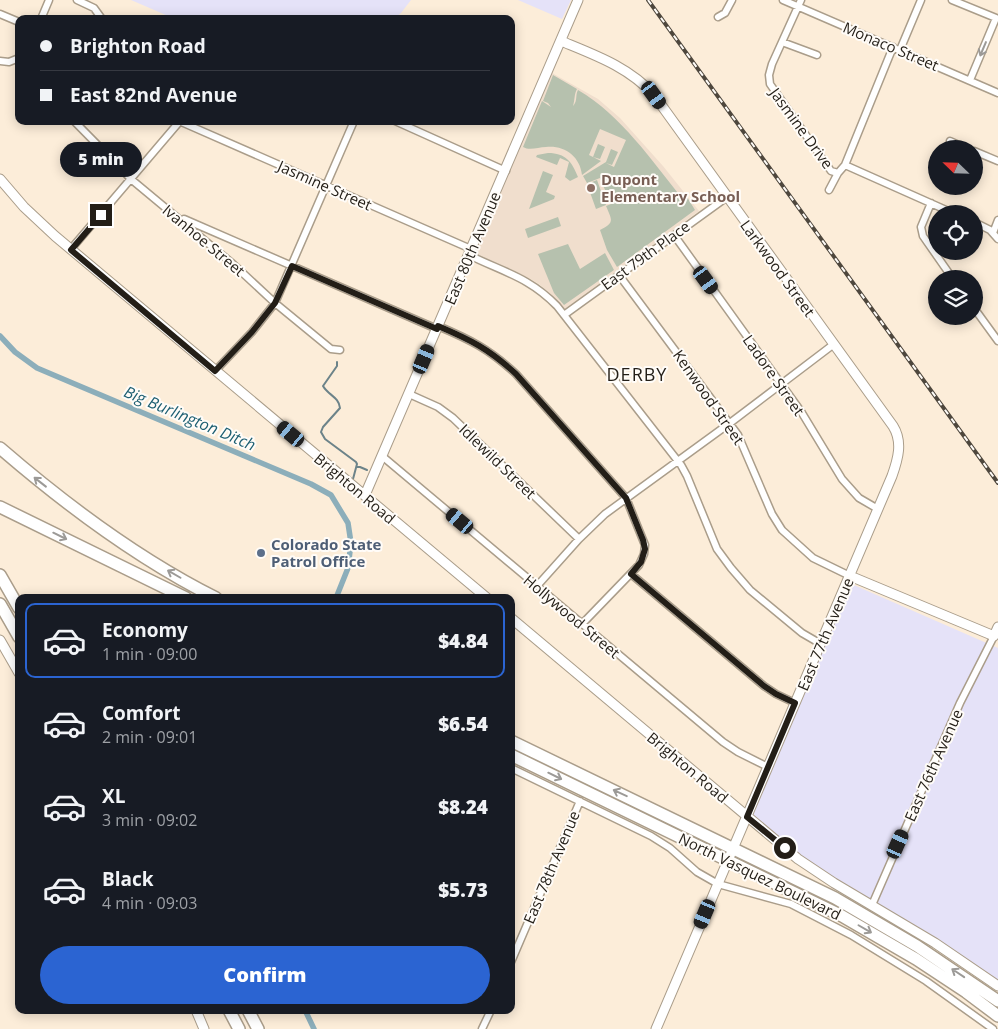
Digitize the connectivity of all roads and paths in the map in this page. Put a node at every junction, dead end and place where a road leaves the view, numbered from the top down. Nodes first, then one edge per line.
1 (49, 0) edge
2 (77, 0) edge
3 (578, 0) edge
4 (732, 0) edge
5 (783, 0) edge
6 (921, 0) edge
7 (952, 0) edge
8 (799, 3) edge
9 (0, 14) edge
10 (43, 15) edge
11 (99, 15) edge
12 (718, 17) dead end
13 (15, 20) edge
14 (561, 41) junction
15 (782, 42) junction
16 (896, 49) junction
17 (817, 55) dead end
18 (15, 60) edge
19 (0, 61) edge
20 (970, 80) junction
21 (998, 93) edge
22 (78, 125) edge
23 (177, 125) edge
24 (189, 125) edge
25 (352, 125) edge
26 (404, 125) edge
27 (983, 155) edge
28 (998, 161) edge
29 (845, 165) junction
30 (506, 171) junction
31 (838, 173) junction
32 (0, 179) edge
33 (132, 180) junction
34 (326, 186) junction
35 (829, 190) dead end
36 (727, 197) junction
37 (930, 203) junction
38 (935, 205) edge
39 (174, 214) junction
40 (998, 220) edge
41 (983, 227) edge
42 (993, 233) junction
43 (674, 235) junction
44 (998, 239) edge
45 (71, 250) junction
46 (470, 252) junction
47 (292, 266) junction
48 (947, 270) edge
49 (619, 275) junction
50 (275, 303) junction
51 (564, 314) junction
52 (983, 320) edge
53 (438, 328) junction
54 (998, 341) edge
55 (834, 344) junction
56 (340, 350) dead end
57 (215, 371) junction
58 (781, 384) junction
59 (409, 394) junction
60 (730, 423) junction
61 (0, 448) edge
62 (382, 456) junction
63 (678, 461) junction
64 (887, 488) joint
65 (365, 495) junction
66 (626, 498) junction
67 (0, 507) edge
68 (878, 509) junction
69 (579, 539) junction
70 (631, 574) junction
71 (0, 575) edge
72 (850, 576) junction
73 (537, 586) junction
74 (178, 594) edge
75 (209, 594) edge
76 (482, 594) edge
77 (15, 601) edge
78 (0, 604) edge
79 (515, 621) edge
80 (582, 624) junction
81 (998, 627) edge
82 (15, 630) edge
83 (994, 636) junction
84 (0, 640) edge
85 (820, 644) junction
86 (15, 666) edge
87 (795, 703) junction
88 (515, 743) edge
89 (515, 757) edge
90 (768, 766) junction
91 (515, 770) edge
92 (580, 801) junction
93 (747, 817) junction
94 (734, 848) junction
95 (728, 860) junction
96 (718, 884) junction
97 (872, 905) junction
98 (515, 953) edge
99 (998, 986) edge
100 (998, 1001) edge
101 (198, 1014) edge
102 (231, 1014) edge
103 (250, 1014) edge
104 (488, 1014) edge
105 (998, 1016) edge
106 (204, 1029) edge
107 (239, 1029) edge
108 (258, 1029) edge
109 (482, 1029) edge
110 (656, 1029) edge
111 (993, 1029) edge

1 - 10 street
2 - 11 street
3 - 14 street, East 80th Avenue
4 - 12 street
5 - 8 street, Monaco Street
6 - 16 street
7 -> 20 street
8 - 15 street
8 - 16 street, Monaco Street
9 - 13 street
14 - 30 street, East 80th Avenue
14 - 36 street, Larkwood Street
15 - 17 street
15 - 31 street, Jasmine Drive
16 - 20 street, Monaco Street
16 - 29 street
18 - 19 street
20 - 21 street, Monaco Street
22 - 33 street, Ivanhoe Street
23 - 33 street
24 - 34 street, Jasmine Street
25 - 34 street
26 - 30 street
27 - 28 street
29 - 31 street
29 - 37 street
30 - 46 street, East 80th Avenue
31 - 35 street
32 - 45 street, Brighton Road
33 - 39 street, Ivanhoe Street
33 - 45 street
34 - 46 street, Jasmine Street
34 - 47 street
36 - 43 street, East 79th Place
36 - 55 street, Larkwood Street
37 - 38 street
37 - 48 street
39 - 47 street
39 - 50 street, Ivanhoe Street
40 - 42 street
41 - 42 street
42 - 44 street
43 - 49 street, East 79th Place
43 - 58 street, Ladore Street
45 - 57 street, Brighton Road
46 - 51 street, Jasmine Street
46 - 53 street, East 80th Avenue
47 - 50 street
47 - 53 street
49 - 51 street, East 79th Place
49 - 60 street, Kenwood Street
50 - 56 street, Ivanhoe Street
50 - 57 street
51 - 63 street, Jasmine Street
52 - 54 street
53 - 59 street, East 80th Avenue
53 - 66 street
55 - 58 street
55 - 64 street, Larkwood Street
57 - 65 street, Brighton Road
58 - 60 street
58 - 68 street, Ladore Street
59 - 62 street, East 80th Avenue
59 - 69 street, Idlewild Street
60 - 63 street
60 - 72 street, Kenwood Street
75 -> 61 highway
62 - 65 street, East 80th Avenue
62 - 73 street, Hollywood Street
63 - 66 street
63 - 85 street, Jasmine Street
64 - 68 street, East 77th Avenue
65 - 76 street, Brighton Road
66 - 69 street
66 - 70 street
67 -> 74 highway
68 - 72 street, East 77th Avenue
69 - 73 street
70 - 80 street
70 - 87 street
71 - 77 highway
72 - 83 street, Kenwood Street
72 - 85 street, East 77th Avenue
73 - 80 street, Hollywood Street
78 - 82 highway
79 - 93 street, Brighton Road
80 - 90 street, Hollywood Street
81 - 83 street, East 76th Avenue
83 - 97 street, East 76th Avenue
84 - 86 street
85 - 87 street, East 77th Avenue
87 - 90 street, East 77th Avenue
94 -> 88 highway, North Vasquez Boulevard
89 -> 95 highway, North Vasquez Boulevard
90 - 93 street, East 77th Avenue
91 - 92 street
92 - 96 street
92 - 98 street, East 78th Avenue
93 - 94 street, East 77th Avenue
93 - 97 street, Brighton Road
94 - 95 street, East 77th Avenue
100 -> 94 highway, North Vasquez Boulevard
95 - 96 street, East 77th Avenue
95 -> 105 highway, North Vasquez Boulevard
96 - 110 street, East 77th Avenue
96 - 111 street
97 - 99 street, Brighton Road
101 - 106 street
102 - 107 highway
103 - 108 highway
104 - 109 street

